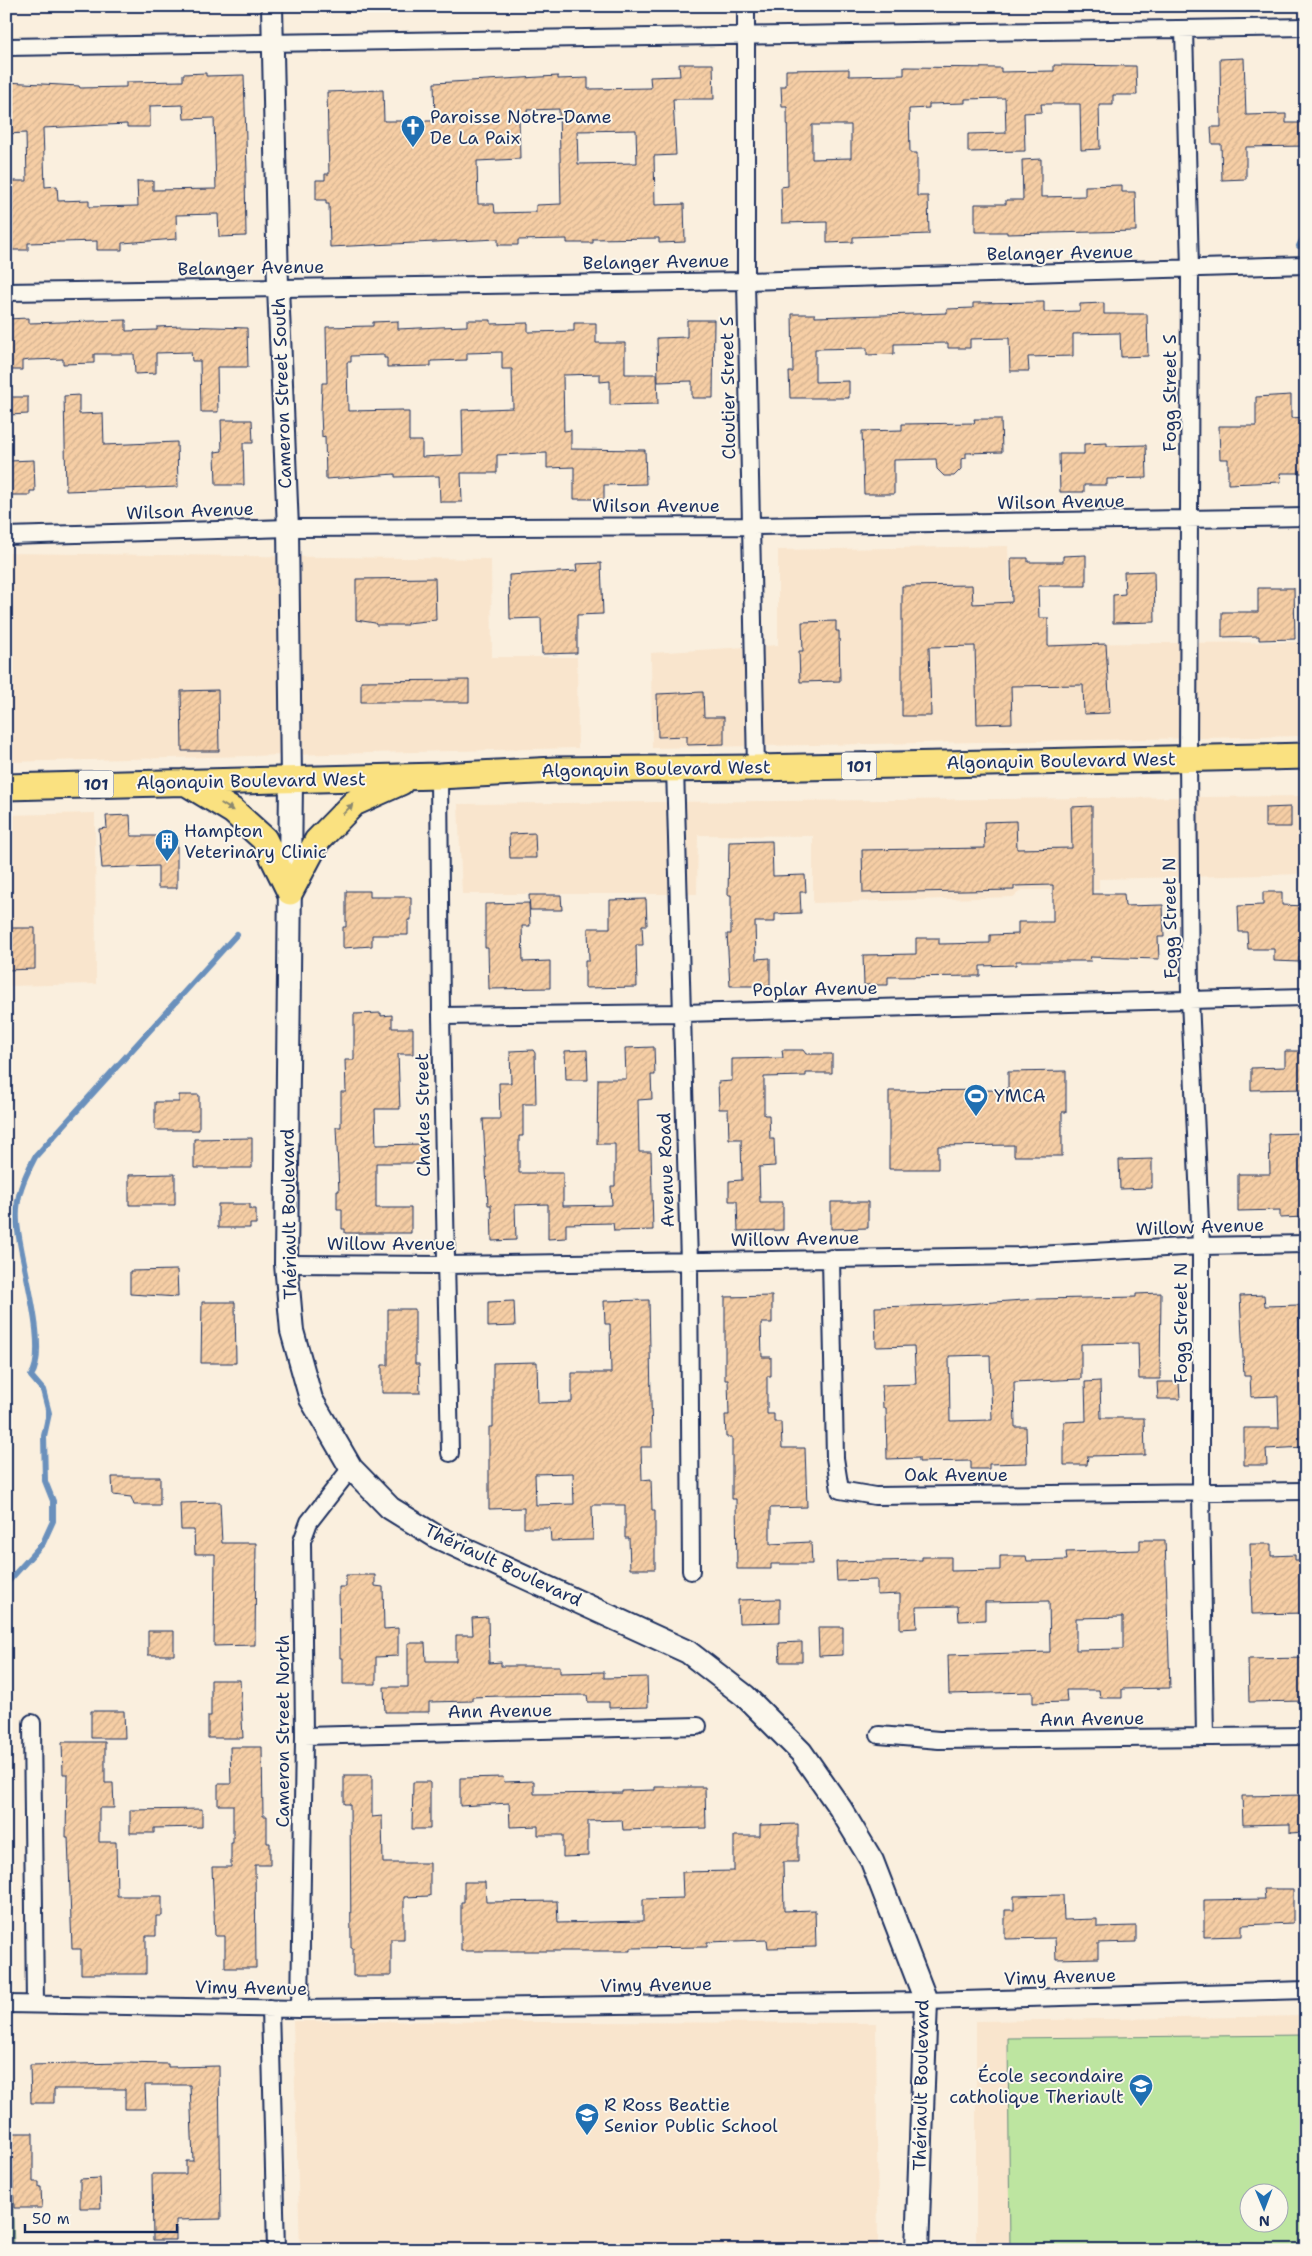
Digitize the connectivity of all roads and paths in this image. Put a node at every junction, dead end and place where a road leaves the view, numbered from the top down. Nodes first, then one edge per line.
1 (272, 6) edge
2 (746, 6) edge
3 (1306, 27) edge
4 (1184, 29) junction
5 (747, 36) junction
6 (273, 44) junction
7 (6, 47) edge
8 (1306, 265) edge
9 (1190, 269) junction
10 (746, 281) junction
11 (278, 287) junction
12 (6, 292) edge
13 (1306, 517) edge
14 (1190, 520) junction
15 (751, 526) junction
16 (288, 528) junction
17 (6, 536) edge
18 (1306, 756) edge
19 (1188, 758) junction
20 (675, 768) junction
21 (756, 768) junction
22 (439, 776) junction
23 (413, 777) junction
24 (291, 780) junction
25 (186, 782) junction
26 (6, 787) edge
27 (290, 892) junction
28 (1306, 997) edge
29 (1190, 1000) junction
30 (682, 1013) junction
31 (441, 1016) junction
32 (1306, 1244) edge
33 (1201, 1246) junction
34 (831, 1258) junction
35 (689, 1262) junction
36 (286, 1264) junction
37 (445, 1265) junction
38 (450, 1453) dead end
39 (351, 1468) junction
40 (1306, 1491) edge
41 (1201, 1493) junction
42 (691, 1571) dead end
43 (32, 1723) dead end
44 (698, 1726) dead end
45 (879, 1735) dead end
46 (304, 1736) junction
47 (1306, 1736) edge
48 (1205, 1738) junction
49 (1306, 1990) edge
50 (926, 2001) junction
51 (6, 2004) edge
52 (35, 2004) junction
53 (270, 2008) junction
54 (300, 2009) junction
55 (276, 2250) edge
56 (917, 2250) edge

1 - 6 street, Cameron Street South
2 - 5 street, Cloutier Street S
3 - 4 street
4 - 5 street
4 - 9 street, Fogg Street S
5 - 6 street
5 - 10 street, Cloutier Street S
6 - 7 street
6 - 11 street, Cameron Street South
8 - 9 street, Belanger Avenue
9 - 10 street, Belanger Avenue
9 - 14 street, Fogg Street S
10 - 11 street, Belanger Avenue
10 - 15 street, Cloutier Street S
11 - 12 street, Belanger Avenue
11 - 16 street, Cameron Street South
13 - 14 street, Wilson Avenue
14 - 15 street, Wilson Avenue
14 - 19 street, Fogg Street S
15 - 16 street, Wilson Avenue
15 - 21 street, Cloutier Street S
16 - 17 street, Wilson Avenue
16 - 24 street, Cameron Street South
18 - 19 main road, Algonquin Boulevard West / 101
19 - 21 main road, Algonquin Boulevard West / 101
19 - 29 street, Fogg Street N
20 - 21 main road, Algonquin Boulevard West / 101
20 - 22 main road, Algonquin Boulevard West / 101
20 - 30 street, Avenue Road
22 - 23 main road, Algonquin Boulevard West / 101
22 - 31 street, Charles Street
23 - 24 main road, Algonquin Boulevard West / 101
27 -> 23 main road
24 - 25 main road, Algonquin Boulevard West / 101
24 - 27 main road, Thériault Boulevard
25 - 26 main road, Algonquin Boulevard West / 101
25 -> 27 main road
27 - 36 main road, Thériault Boulevard
28 - 29 street, Poplar Avenue
29 - 30 street, Poplar Avenue
29 - 33 street, Fogg Street N
30 - 31 street, Poplar Avenue
30 - 35 street, Avenue Road
31 - 37 street, Charles Street
32 - 33 street, Willow Avenue
33 - 34 street, Willow Avenue
33 - 41 street, Fogg Street N
34 - 35 street, Willow Avenue
34 - 41 street, Oak Avenue
35 - 37 street, Willow Avenue
35 - 42 street, Avenue Road
36 - 37 street, Willow Avenue
36 - 39 main road, Thériault Boulevard
37 - 38 street, Charles Street
39 - 46 street, Cameron Street North
39 - 50 main road, Thériault Boulevard
40 - 41 street, Oak Avenue
41 - 48 street, Fogg Street N
43 - 52 street
44 - 46 street, Ann Avenue
45 - 48 street, Ann Avenue
46 - 54 street, Cameron Street North
47 - 48 street, Ann Avenue
49 - 50 street, Vimy Avenue
50 - 54 street, Vimy Avenue
50 - 56 main road, Thériault Boulevard
51 - 52 street, Vimy Avenue
52 - 53 street, Vimy Avenue
53 - 54 street, Vimy Avenue
53 - 55 street

